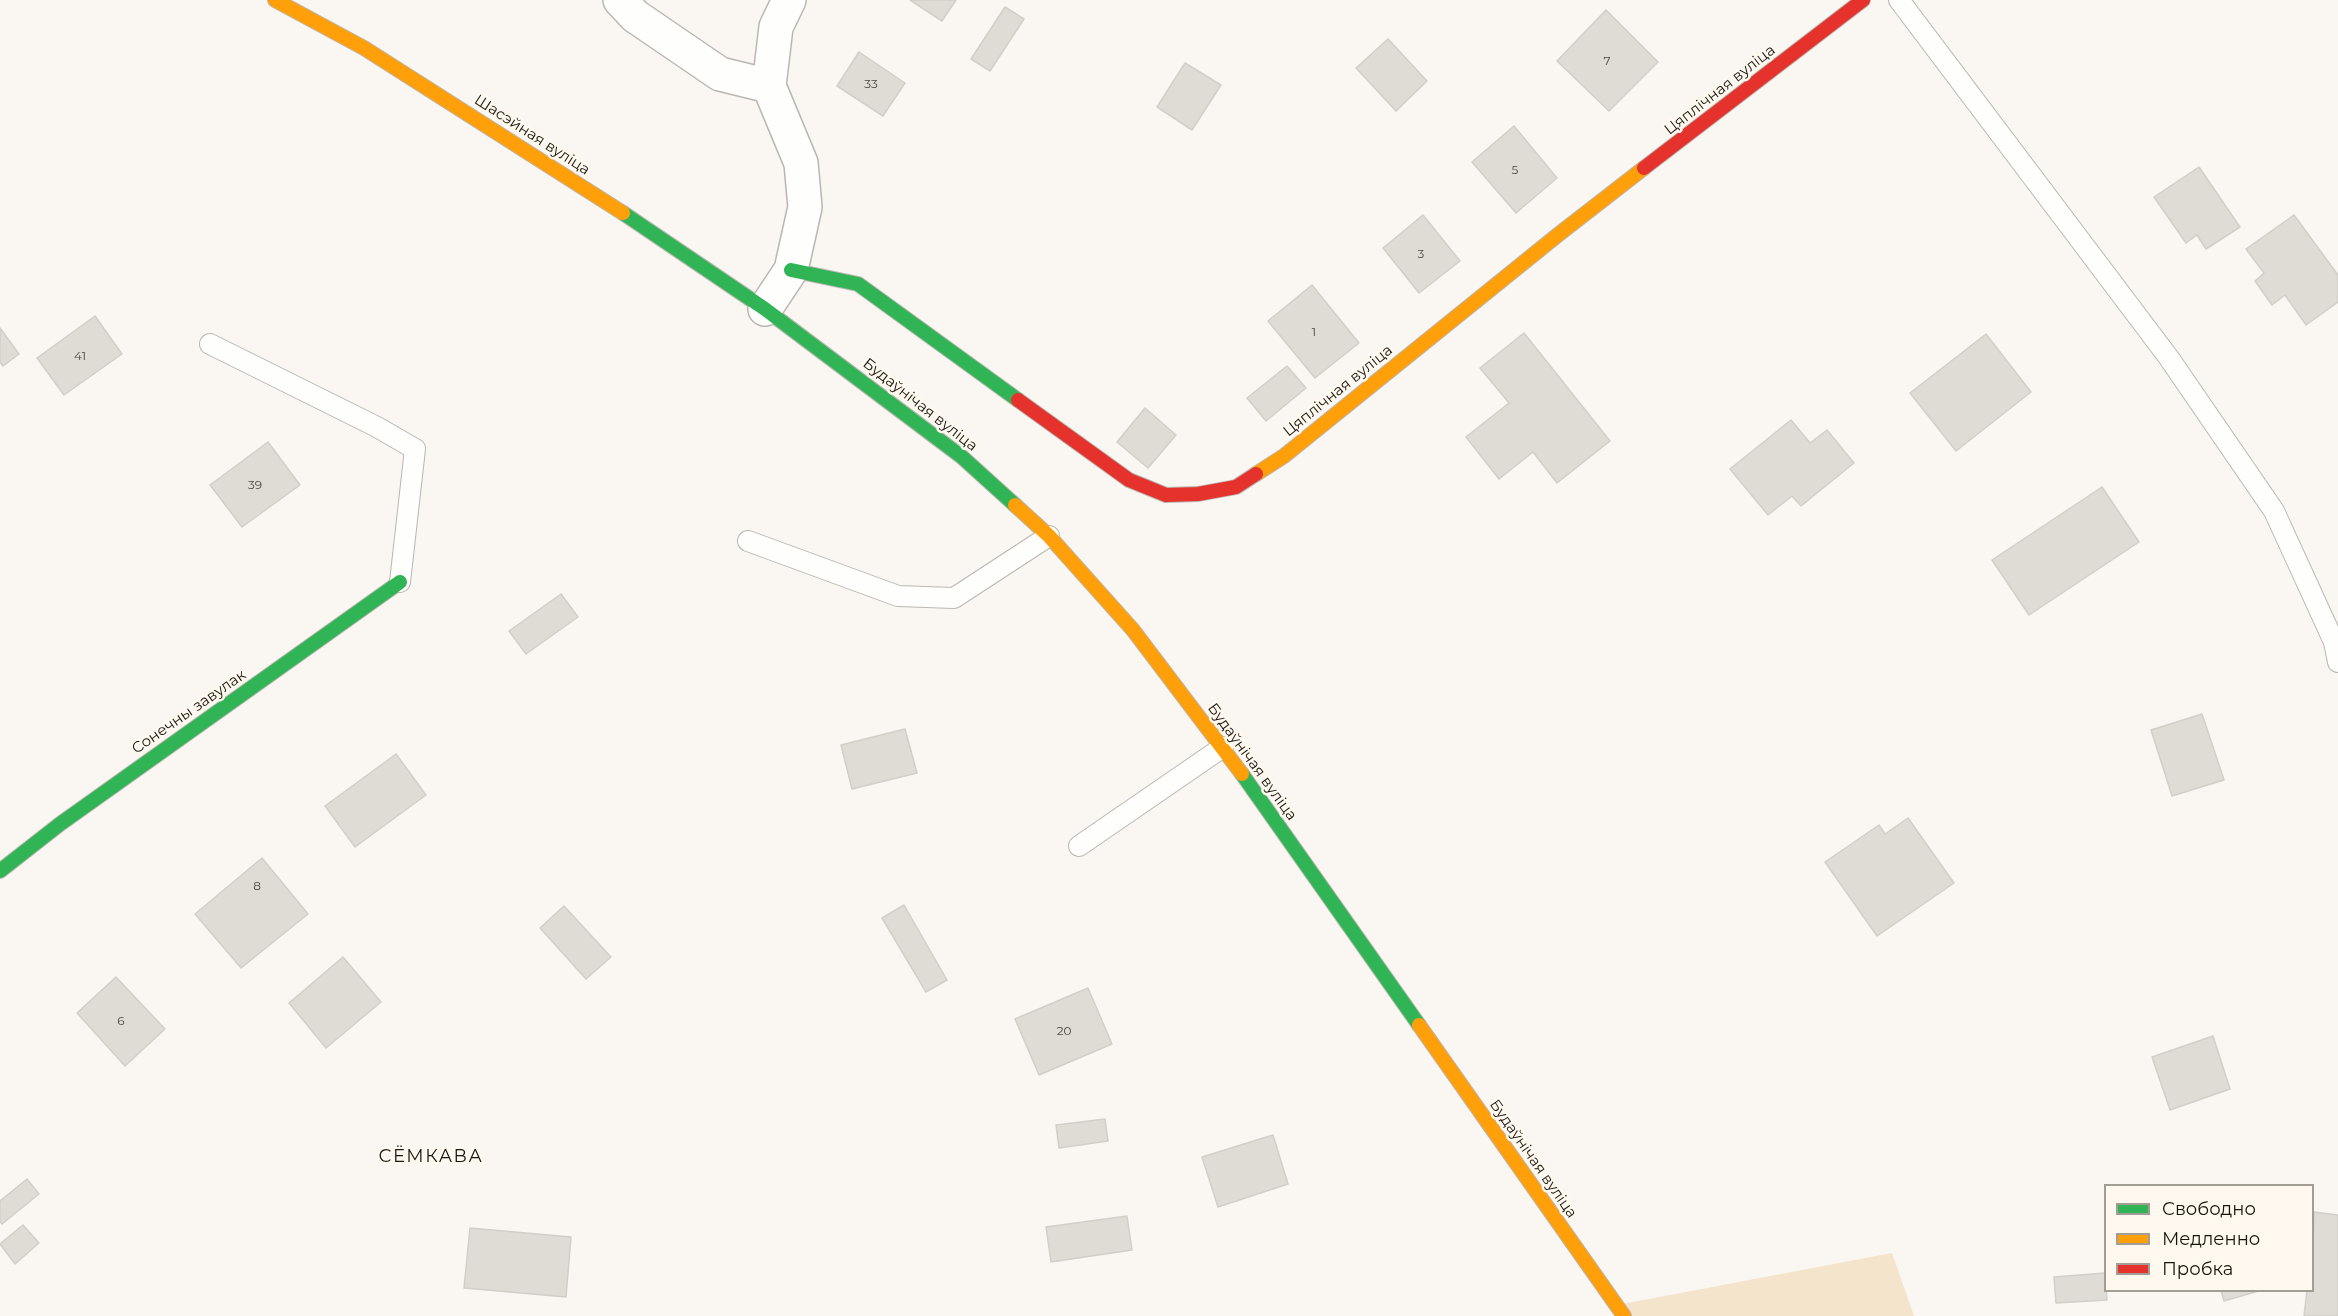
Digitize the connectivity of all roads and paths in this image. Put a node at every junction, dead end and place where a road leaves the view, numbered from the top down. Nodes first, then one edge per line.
1 (275, 0) edge
2 (620, 0) edge
3 (789, 0) edge
4 (1863, 0) edge
5 (1899, 0) edge
6 (769, 87) junction
7 (791, 270) junction
8 (765, 309) junction
9 (210, 344) dead end
10 (1049, 536) junction
11 (748, 541) dead end
12 (400, 582) joint
13 (2338, 662) edge
14 (1223, 747) junction
15 (1079, 846) dead end
16 (0, 871) edge
17 (1624, 1316) edge

1 - 8 main road, Шасэйная вуліца
2 - 6 street
3 - 6 street
4 - 7 main road, Цяплічная вуліца
5 - 13 lane
6 - 7 street
7 - 8 street
8 - 10 main road, Будаўнічая вуліца
9 - 12 lane
10 - 11 lane
10 - 14 main road, Будаўнічая вуліца
12 - 16 main road, Сонечны завулак
14 - 15 lane
14 - 17 main road, Будаўнічая вуліца

